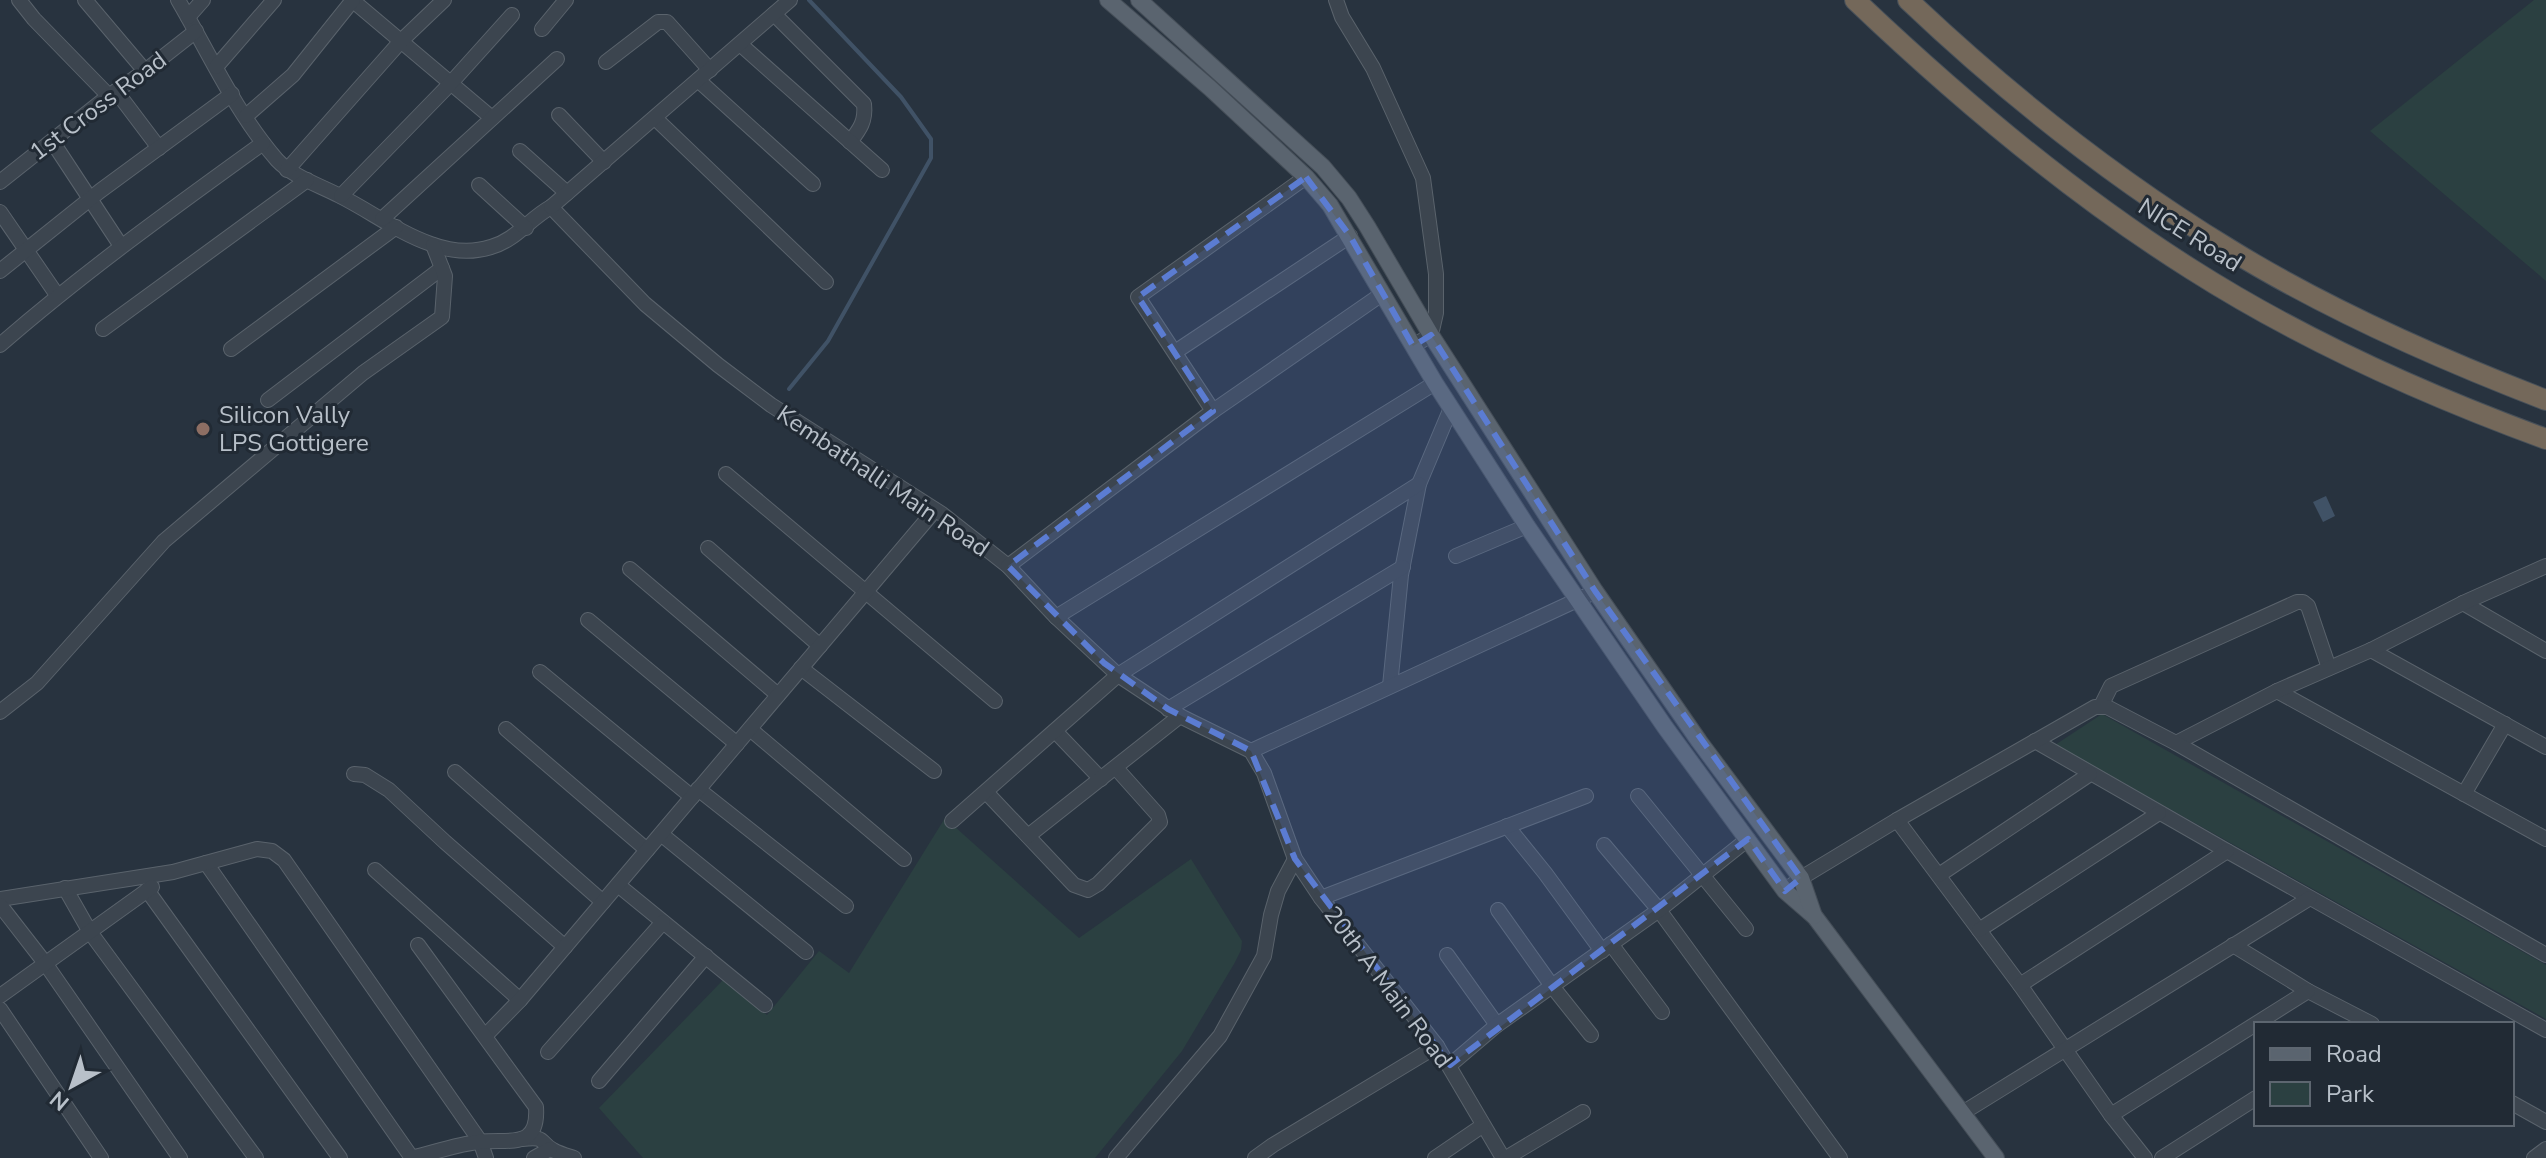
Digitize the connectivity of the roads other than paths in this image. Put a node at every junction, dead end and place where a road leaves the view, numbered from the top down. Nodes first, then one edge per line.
1 (19, 0) edge
2 (85, 0) edge
3 (178, 0) edge
4 (203, 0) edge
5 (274, 0) edge
6 (352, 0) edge
7 (444, 0) edge
8 (566, 0) edge
9 (790, 0) edge
10 (1108, 0) edge
11 (1139, 0) edge
12 (1336, 0) edge
13 (1855, 0) edge
14 (1908, 0) edge
15 (774, 14) junction
16 (512, 15) dead end
17 (192, 24) junction
18 (542, 29) dead end
19 (401, 41) junction
20 (740, 44) junction
21 (557, 59) dead end
22 (606, 62) dead end
23 (216, 67) junction
24 (710, 70) junction
25 (145, 71) junction
26 (698, 80) junction
27 (450, 84) junction
28 (112, 93) junction
29 (232, 94) junction
30 (559, 115) dead end
31 (246, 116) junction
32 (492, 118) junction
33 (655, 118) junction
34 (52, 141) junction
35 (850, 142) junction
36 (263, 143) junction
37 (159, 148) junction
38 (520, 151) dead end
39 (604, 162) junction
40 (287, 170) junction
41 (882, 170) dead end
42 (1306, 177) junction
43 (307, 180) junction
44 (0, 182) edge
45 (813, 184) dead end
46 (479, 185) dead end
47 (567, 193) junction
48 (341, 196) junction
49 (91, 199) junction
50 (551, 207) junction
51 (0, 212) edge
52 (382, 219) junction
53 (396, 227) junction
54 (526, 228) junction
55 (1350, 236) junction
56 (433, 245) junction
57 (121, 246) junction
58 (26, 250) junction
59 (442, 268) junction
60 (0, 271) edge
61 (826, 282) dead end
62 (1382, 294) junction
63 (57, 295) junction
64 (103, 329) dead end
65 (1431, 335) junction
66 (0, 345) edge
67 (1413, 346) junction
68 (231, 349) dead end
69 (1175, 352) junction
70 (1435, 383) junction
71 (268, 400) dead end
72 (2546, 400) edge
73 (1451, 408) junction
74 (1213, 411) junction
75 (2546, 439) edge
76 (726, 474) dead end
77 (1419, 484) junction
78 (935, 510) junction
79 (1527, 526) junction
80 (708, 548) dead end
81 (1456, 556) dead end
82 (1008, 566) junction
83 (2546, 566) edge
84 (1403, 567) junction
85 (630, 569) dead end
86 (1595, 591) junction
87 (865, 593) junction
88 (1577, 600) junction
89 (2463, 603) junction
90 (1056, 617) junction
91 (588, 620) dead end
92 (820, 646) junction
93 (2371, 650) junction
94 (2546, 651) edge
95 (801, 668) junction
96 (2329, 668) junction
97 (540, 672) dead end
98 (1118, 675) junction
99 (1390, 686) junction
100 (2277, 691) junction
101 (778, 695) junction
102 (995, 701) dead end
103 (2101, 706) junction
104 (0, 712) edge
105 (1174, 713) junction
106 (2505, 724) junction
107 (506, 729) dead end
108 (750, 729) junction
109 (1055, 731) junction
110 (2035, 741) junction
111 (2176, 743) junction
112 (737, 744) junction
113 (2546, 747) edge
114 (1251, 751) junction
115 (1116, 768) junction
116 (934, 771) dead end
117 (455, 772) dead end
118 (354, 774) dead end
119 (2090, 774) junction
120 (1101, 779) junction
121 (986, 792) junction
122 (695, 793) junction
123 (2464, 794) junction
124 (1586, 796) dead end
125 (1638, 796) dead end
126 (2159, 813) junction
127 (1897, 820) junction
128 (952, 821) dead end
129 (1507, 826) junction
130 (661, 834) junction
131 (1028, 836) junction
132 (1748, 839) junction
133 (2546, 839) edge
134 (1604, 845) dead end
135 (647, 850) junction
136 (2227, 851) junction
137 (904, 859) dead end
138 (1295, 859) junction
139 (206, 863) junction
140 (375, 870) dead end
141 (173, 872) junction
142 (1703, 874) junction
143 (1939, 875) junction
144 (1801, 878) junction
145 (618, 885) junction
146 (65, 888) junction
147 (147, 890) junction
148 (1785, 891) junction
149 (1321, 898) junction
150 (2310, 898) junction
151 (0, 899) edge
152 (603, 902) junction
153 (0, 905) edge
154 (846, 906) dead end
155 (1498, 910) dead end
156 (1659, 910) junction
157 (1815, 917) junction
158 (663, 922) junction
159 (1746, 929) dead end
160 (1979, 930) junction
161 (90, 932) junction
162 (418, 945) dead end
163 (2233, 945) junction
164 (565, 947) junction
165 (1606, 948) junction
166 (806, 952) dead end
167 (1447, 955) dead end
168 (2546, 955) edge
169 (706, 956) junction
170 (45, 963) junction
171 (2020, 985) junction
172 (1552, 986) junction
173 (2308, 991) junction
174 (0, 996) edge
175 (520, 1000) junction
176 (765, 1005) dead end
177 (0, 1009) edge
178 (1662, 1012) dead end
179 (2259, 1022) edge
180 (2368, 1022) edge
181 (1497, 1025) junction
182 (2254, 1025) edge
183 (2546, 1030) edge
184 (486, 1035) junction
185 (1591, 1035) dead end
186 (1437, 1046) junction
187 (2066, 1050) junction
188 (548, 1052) dead end
189 (1450, 1065) junction
190 (599, 1081) dead end
191 (2254, 1099) edge
192 (2514, 1104) edge
193 (1583, 1112) dead end
194 (1964, 1112) junction
195 (2111, 1115) junction
196 (2546, 1122) edge
197 (1482, 1126) junction
198 (480, 1141) junction
199 (516, 1141) junction
200 (550, 1149) junction
201 (2546, 1149) edge
202 (101, 1158) edge
203 (180, 1158) edge
204 (256, 1158) edge
205 (340, 1158) edge
206 (412, 1158) edge
207 (486, 1158) edge
208 (534, 1158) edge
209 (574, 1158) edge
210 (1116, 1158) edge
211 (1255, 1158) edge
212 (1435, 1158) edge
213 (1504, 1158) edge
214 (1840, 1158) edge
215 (1996, 1158) edge
216 (2145, 1158) edge
217 (2162, 1158) edge
218 (2534, 1158) edge

1 - 28 street
2 - 25 street
3 - 17 street
4 - 17 street, 1st Cross Road
5 - 23 street
6 - 19 street
6 - 31 street
7 - 19 street
8 - 18 street
9 - 15 street
10 - 42 main road
11 - 65 main road
12 - 65 street
13 - 75 highway, NICE Road
14 - 72 highway, NICE Road
15 - 20 street
15 - 35 street
16 - 27 street
17 - 23 street
17 - 25 street, 1st Cross Road
19 - 27 street
19 - 40 street
20 - 24 street
20 - 35 street
21 - 32 street
22 - 24 street
23 - 29 street
24 - 26 street
25 - 28 street, 1st Cross Road
26 - 33 street
26 - 45 street
27 - 32 street
27 - 48 street
28 - 34 street, 1st Cross Road
28 - 37 street
29 - 31 street
29 - 37 street
30 - 39 street
31 - 36 street
32 - 52 street
33 - 39 street
33 - 61 street
34 - 44 street, 1st Cross Road
34 - 49 street
35 - 41 street
36 - 40 street
36 - 57 street
37 - 49 street
38 - 47 street
39 - 47 street
40 - 43 street
42 - 55 main road
42 - 69 street
43 - 48 street
43 - 64 street
46 - 54 street
47 - 50 street
48 - 52 street
49 - 57 street
49 - 58 street
50 - 54 street
50 - 78 street, Kembathalli Main Road
51 - 58 street
52 - 53 street
53 - 56 street
53 - 68 street
54 - 56 street
55 - 62 main road
55 - 69 street
56 - 59 street
57 - 63 street
58 - 60 street
58 - 63 street
59 - 71 street
59 - 104 street
62 - 67 main road
62 - 74 street
63 - 66 street
65 - 67 street
65 - 86 main road
67 - 70 main road
69 - 74 street
70 - 73 main road
70 - 90 street
73 - 77 street
73 - 79 main road
74 - 82 street
76 - 87 street
77 - 84 street
77 - 98 street
78 - 82 street, Kembathalli Main Road
78 - 87 street
79 - 81 street
79 - 88 main road
80 - 92 street
82 - 90 street, Kembathalli Main Road
83 - 89 street
84 - 99 street
84 - 105 street
85 - 101 street
86 - 88 street
86 - 144 main road
87 - 92 street
87 - 102 street
88 - 99 street
88 - 132 main road
89 - 93 street
89 - 94 street
90 - 98 street, Kembathalli Main Road
91 - 112 street
92 - 95 street
93 - 96 street
93 - 106 street
95 - 101 street
95 - 116 street
96 - 100 street
96 - 103 street
97 - 122 street
98 - 105 street, Kembathalli Main Road
98 - 109 street
99 - 114 street
100 - 111 street
100 - 123 street
101 - 108 street
103 - 110 street
103 - 111 street
105 - 114 street, Kembathalli Main Road
105 - 115 street
106 - 113 street
106 - 123 street
107 - 135 street
108 - 112 street
108 - 137 street
109 - 120 street
109 - 121 street
110 - 119 street
110 - 127 street
111 - 168 street
112 - 122 street
114 - 138 street
115 - 120 street
115 - 131 street
117 - 152 street
118 - 164 street
119 - 126 street
119 - 143 street
120 - 131 street
121 - 128 street
121 - 131 street
122 - 130 street
122 - 154 street
123 - 133 street
124 - 129 street
125 - 142 street
126 - 136 street
126 - 160 street
127 - 143 street
127 - 144 street
129 - 149 street
129 - 165 street
130 - 135 street
130 - 166 street
132 - 142 street
132 - 148 main road
134 - 156 street
135 - 145 street
136 - 150 street
136 - 171 street
138 - 149 street, 20th A Main Road
138 - 210 street
139 - 141 street
139 - 198 street
139 - 206 street
140 - 175 street
141 - 146 street
141 - 147 street
142 - 156 street
142 - 159 street
143 - 160 street
144 - 148 street
144 - 157 main road
145 - 152 street
145 - 158 street
146 - 151 street
146 - 161 street
147 - 161 street
147 - 205 street
148 - 157 main road
149 - 186 street, 20th A Main Road
150 - 163 street
150 - 183 street
152 - 164 street
153 - 170 street
155 - 172 street
156 - 165 street
156 - 214 street
157 - 194 main road
158 - 169 street
158 - 188 street
160 - 171 street
161 - 170 street
161 - 204 street
162 - 184 street
163 - 173 street
163 - 187 street
164 - 175 street
165 - 172 street
165 - 178 street
167 - 181 street
169 - 176 street
169 - 190 street
170 - 174 street
170 - 203 street
171 - 187 street
172 - 181 street
172 - 185 street
173 - 179 street
173 - 180 street
175 - 184 street
177 - 202 street
181 - 189 street
182 - 195 street
184 - 199 street
186 - 189 street, 20th A Main Road
186 - 211 street
187 - 194 street
187 - 195 street
189 - 197 street, 20th A Main Road
191 - 217 street
192 - 196 street
193 - 213 street
194 - 215 main road
195 - 216 street
197 - 212 street
197 - 213 street, 20th A Main Road
198 - 199 street
198 - 206 street
198 - 207 street
199 - 200 street
199 - 207 street
200 - 208 street
200 - 209 street
201 - 218 street

